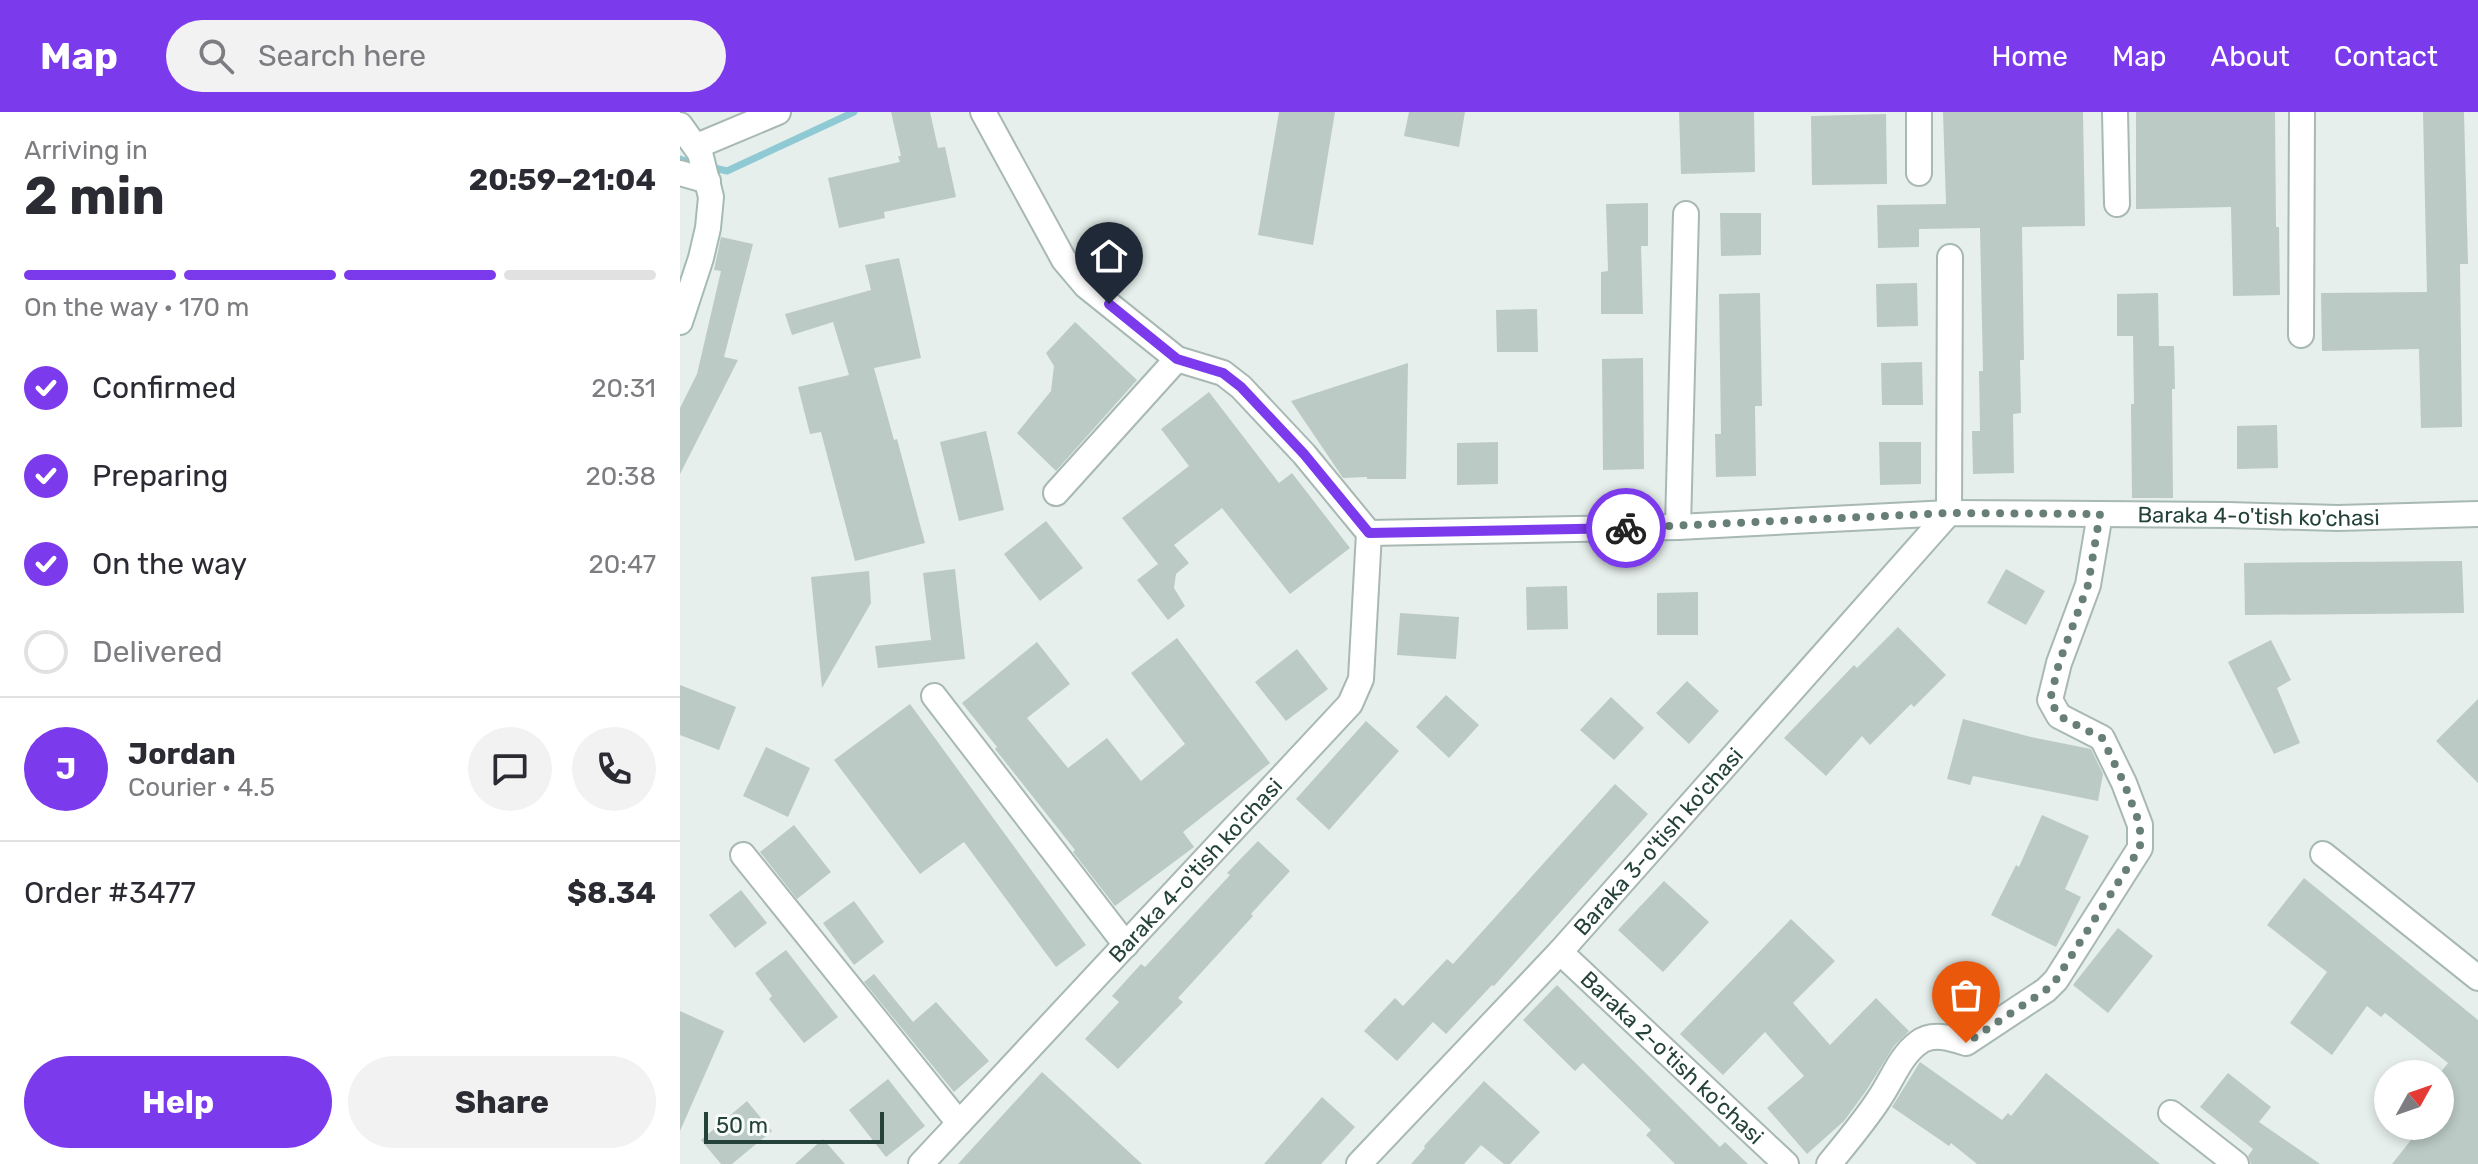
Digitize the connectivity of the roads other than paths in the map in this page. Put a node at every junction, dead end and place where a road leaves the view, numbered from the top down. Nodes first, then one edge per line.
1 (778, 112) edge
2 (983, 112) edge
3 (1919, 112) edge
4 (2115, 112) edge
5 (2302, 112) edge
6 (680, 125) edge
7 (699, 149) junction
8 (680, 173) edge
9 (1919, 173) dead end
10 (708, 181) junction
11 (2117, 204) dead end
12 (1686, 214) dead end
13 (1950, 257) dead end
14 (680, 322) edge
15 (2301, 335) dead end
16 (1177, 359) junction
17 (1056, 493) dead end
18 (1949, 513) junction
19 (2100, 514) junction
20 (2478, 514) edge
21 (1678, 527) junction
22 (1369, 533) junction
23 (934, 696) dead end
24 (2323, 854) dead end
25 (743, 855) dead end
26 (1126, 945) junction
27 (1560, 952) junction
28 (2478, 978) edge
29 (2171, 1113) dead end
30 (959, 1123) junction
31 (921, 1164) edge
32 (1359, 1164) edge
33 (1786, 1164) edge
34 (1829, 1164) edge
35 (2236, 1164) edge

1 - 7 street
2 - 16 street
3 - 9 street
4 - 11 street
5 - 15 street
6 - 7 street
7 - 10 street
8 - 10 street
10 - 14 street
12 - 21 street
13 - 18 street
16 - 17 street
16 - 22 street
18 - 19 street, Baraka 4-o'tish ko'chasi
18 - 21 street, Baraka 4-o'tish ko'chasi
18 - 27 street, Baraka 3-o'tish ko'chasi
19 - 20 street, Baraka 4-o'tish ko'chasi
19 - 34 street
21 - 22 street, Baraka 4-o'tish ko'chasi
22 - 26 street, Baraka 4-o'tish ko'chasi
23 - 26 street
24 - 28 street
25 - 30 street
26 - 30 street, Baraka 4-o'tish ko'chasi
27 - 32 street, Baraka 3-o'tish ko'chasi
27 - 33 street, Baraka 2-o'tish ko'chasi
29 - 35 street
30 - 31 street, Baraka 4-o'tish ko'chasi

